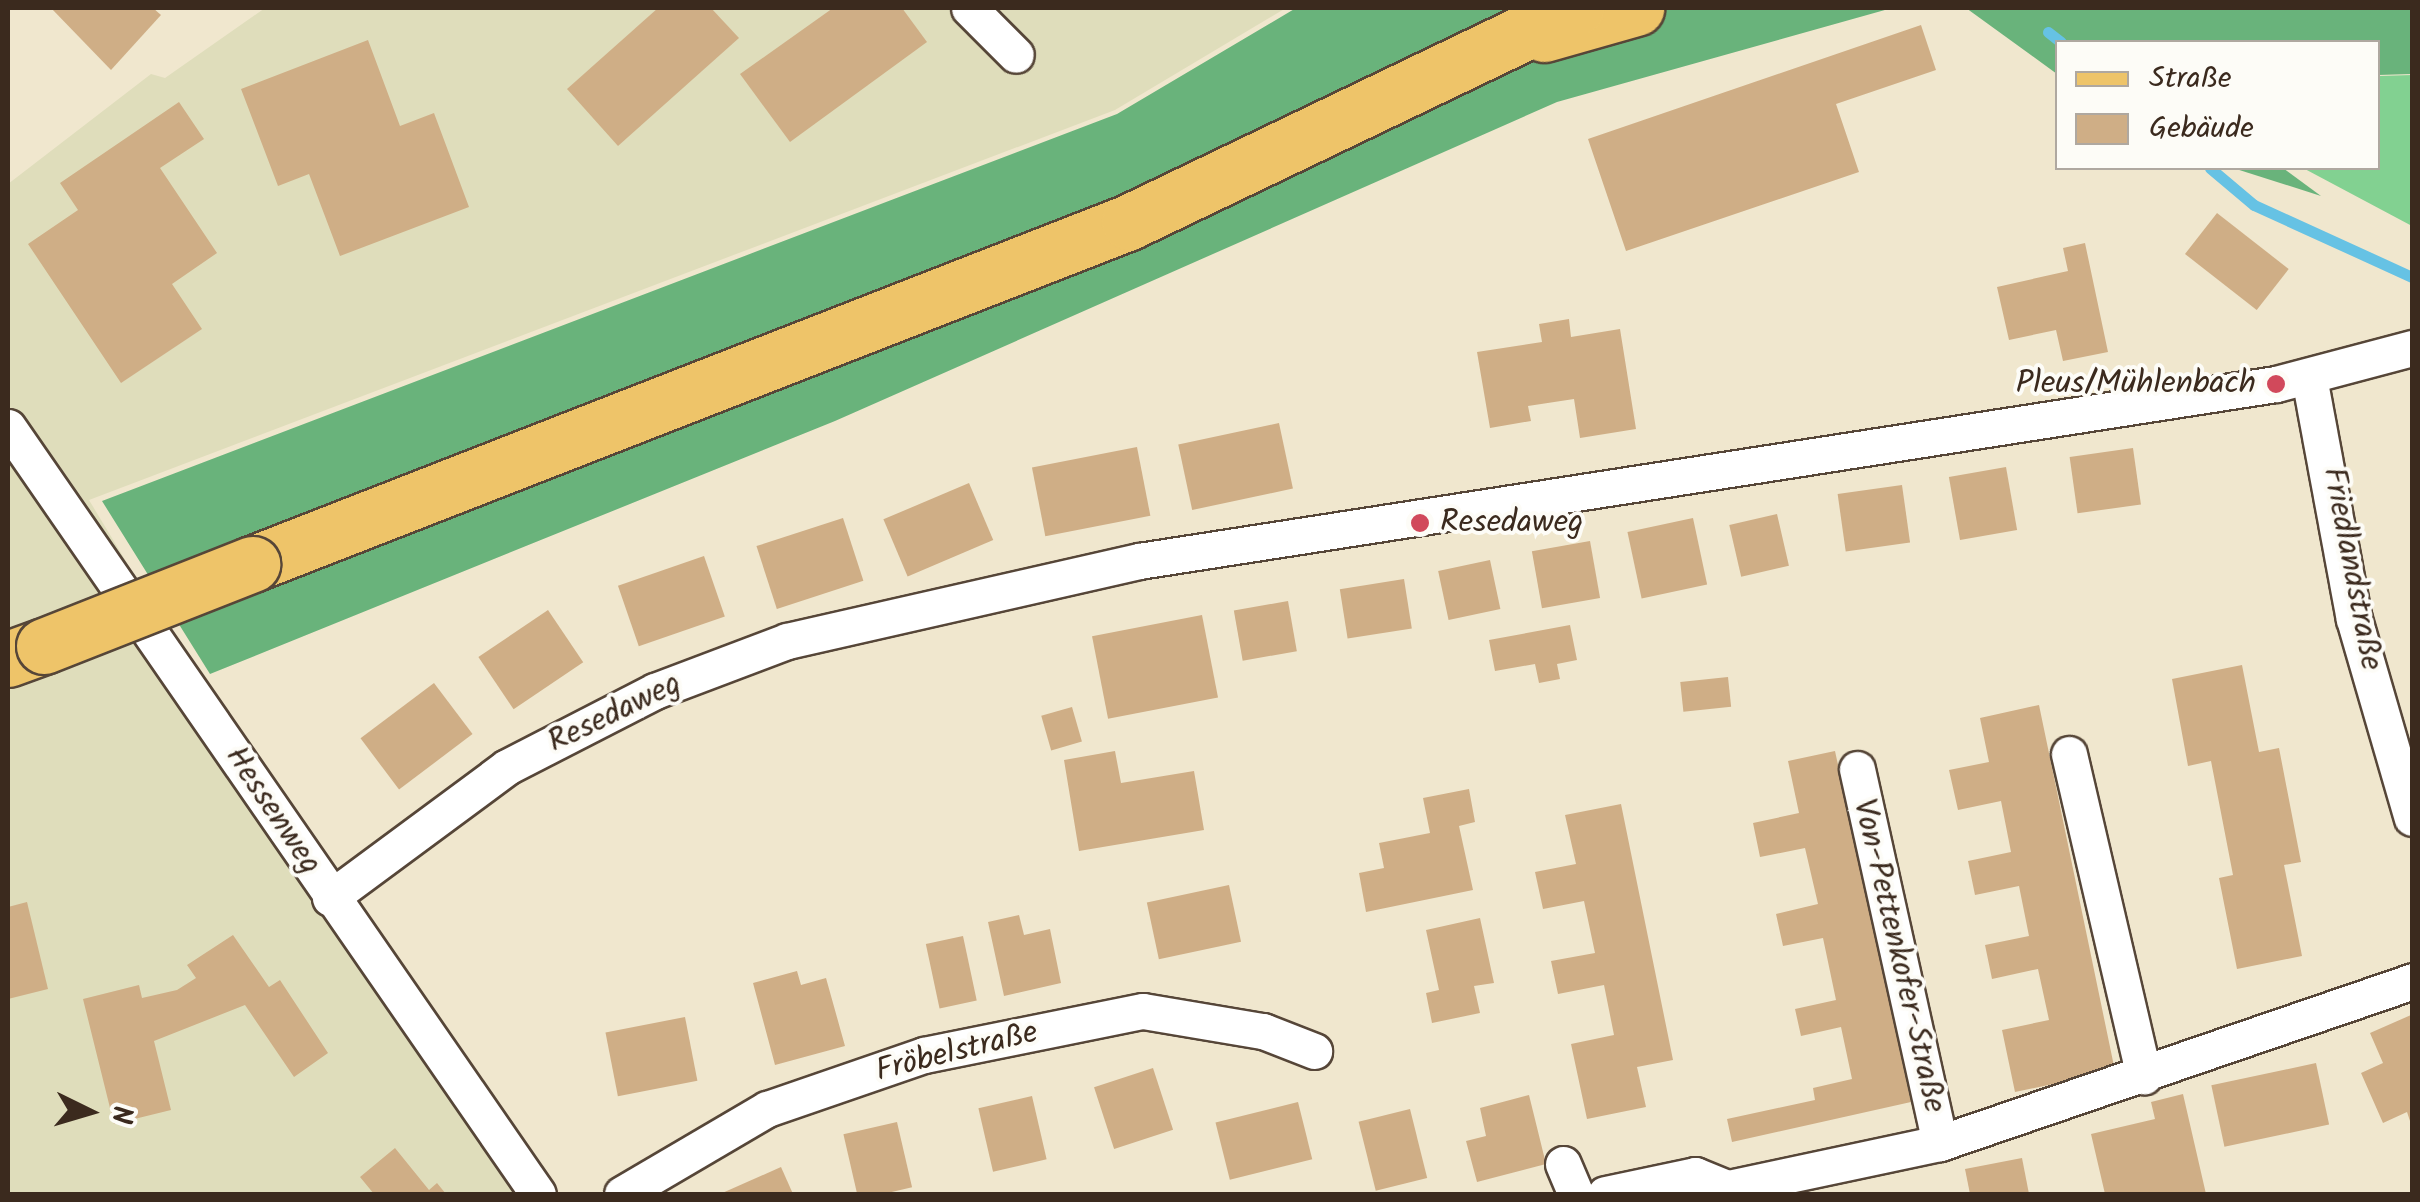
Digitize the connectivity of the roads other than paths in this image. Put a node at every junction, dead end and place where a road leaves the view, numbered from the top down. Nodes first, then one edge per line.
1 (968, 8) edge
2 (1576, 8) edge
3 (1636, 8) edge
4 (1502, 46) junction
5 (1016, 55) dead end
6 (2412, 348) edge
7 (2308, 377) junction
8 (8, 426) edge
9 (26, 652) edge
10 (2069, 754) dead end
11 (1857, 770) dead end
12 (2412, 818) edge
13 (330, 898) junction
14 (2412, 981) edge
15 (1314, 1051) dead end
16 (2144, 1076) junction
17 (1940, 1143) junction
18 (538, 1194) edge
19 (622, 1194) edge
20 (1605, 1194) edge

1 - 5 street
2 - 4 main road
3 - 4 main road
4 - 9 main road, bridge
6 - 7 street, Resedaweg
7 - 12 street, Friedlandstraße
7 - 13 street, Resedaweg
8 - 13 street, Hessenweg
10 - 16 street
11 - 17 street, Von-Pettenkofer-Straße
13 - 18 street, Hessenweg
14 - 16 street, Von-Pettenkofer-Straße
15 - 19 street, Fröbelstraße
16 - 17 street, Von-Pettenkofer-Straße
17 - 20 street, Von-Pettenkofer-Straße

